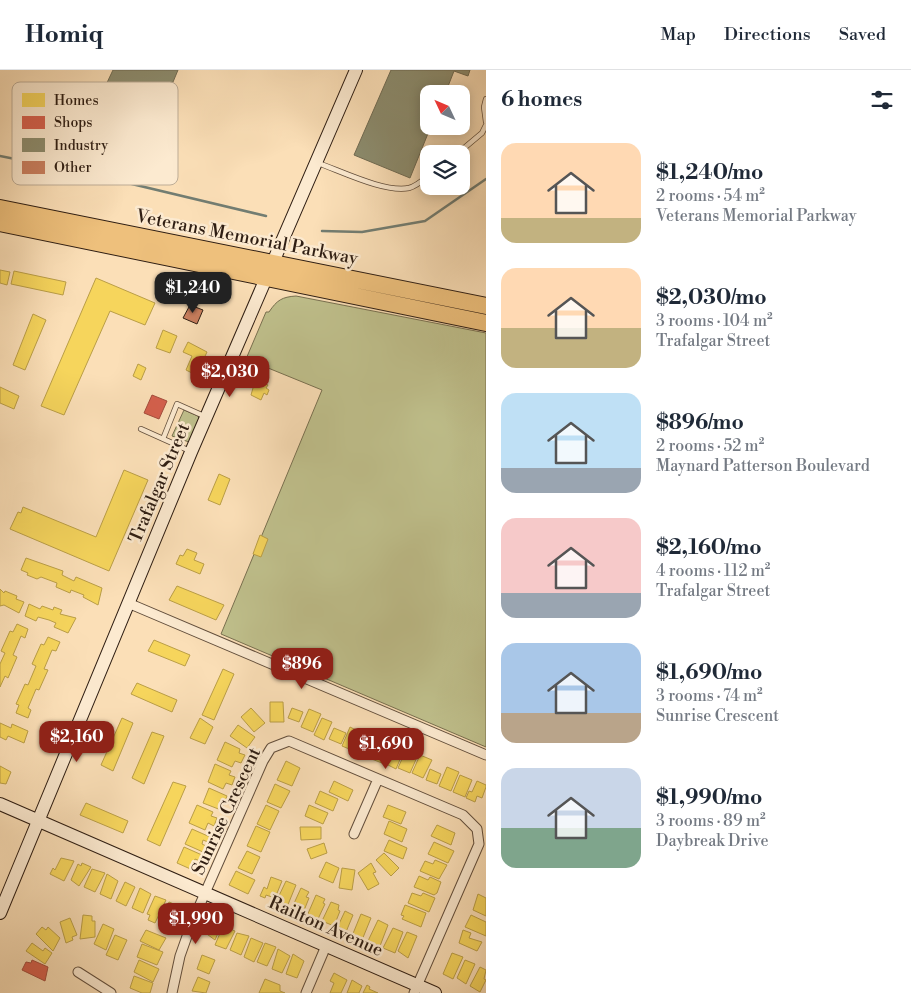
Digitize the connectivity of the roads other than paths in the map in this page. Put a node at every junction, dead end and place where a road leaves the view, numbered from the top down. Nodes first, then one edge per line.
1 (356, 70) edge
2 (486, 99) edge
3 (486, 123) edge
4 (468, 145) edge
5 (316, 163) junction
6 (420, 182) edge
7 (0, 208) edge
8 (0, 223) edge
9 (273, 263) junction
10 (267, 279) junction
11 (486, 306) edge
12 (486, 323) edge
13 (206, 417) junction
14 (141, 429) dead end
15 (163, 439) junction
16 (191, 452) junction
17 (128, 603) junction
18 (486, 755) edge
19 (378, 779) junction
20 (0, 804) edge
21 (38, 822) junction
22 (354, 834) dead end
23 (207, 893) junction
24 (0, 913) edge
25 (326, 946) junction
26 (78, 972) dead end
27 (416, 989) edge
28 (111, 993) edge
29 (172, 993) edge
30 (306, 993) edge
31 (435, 993) edge

1 - 5 main road, Trafalgar Street
2 - 3 lane
3 - 4 lane
5 - 6 lane
5 - 9 main road, Trafalgar Street
7 - 9 highway, Veterans Memorial Parkway
8 - 10 highway, Veterans Memorial Parkway
9 - 10 main road, Trafalgar Street
9 - 11 highway, Veterans Memorial Parkway
10 - 12 highway, Veterans Memorial Parkway
10 - 13 main road, Trafalgar Street
13 - 15 lane
13 - 16 main road, Trafalgar Street
14 - 15 lane
15 - 16 lane
16 - 17 main road, Trafalgar Street
17 - 18 street
17 - 21 main road, Trafalgar Street
19 - 22 street
19 - 23 street, Sunrise Crescent
19 - 27 street, Sunrise Crescent
20 - 21 main road, Railton Avenue
21 - 23 main road, Railton Avenue
21 - 24 main road, Trafalgar Street
23 - 25 main road, Railton Avenue
23 - 29 street, Sunrise Crescent
25 - 27 main road, Railton Avenue
25 - 30 street
26 - 28 street
27 - 31 main road, Railton Avenue

